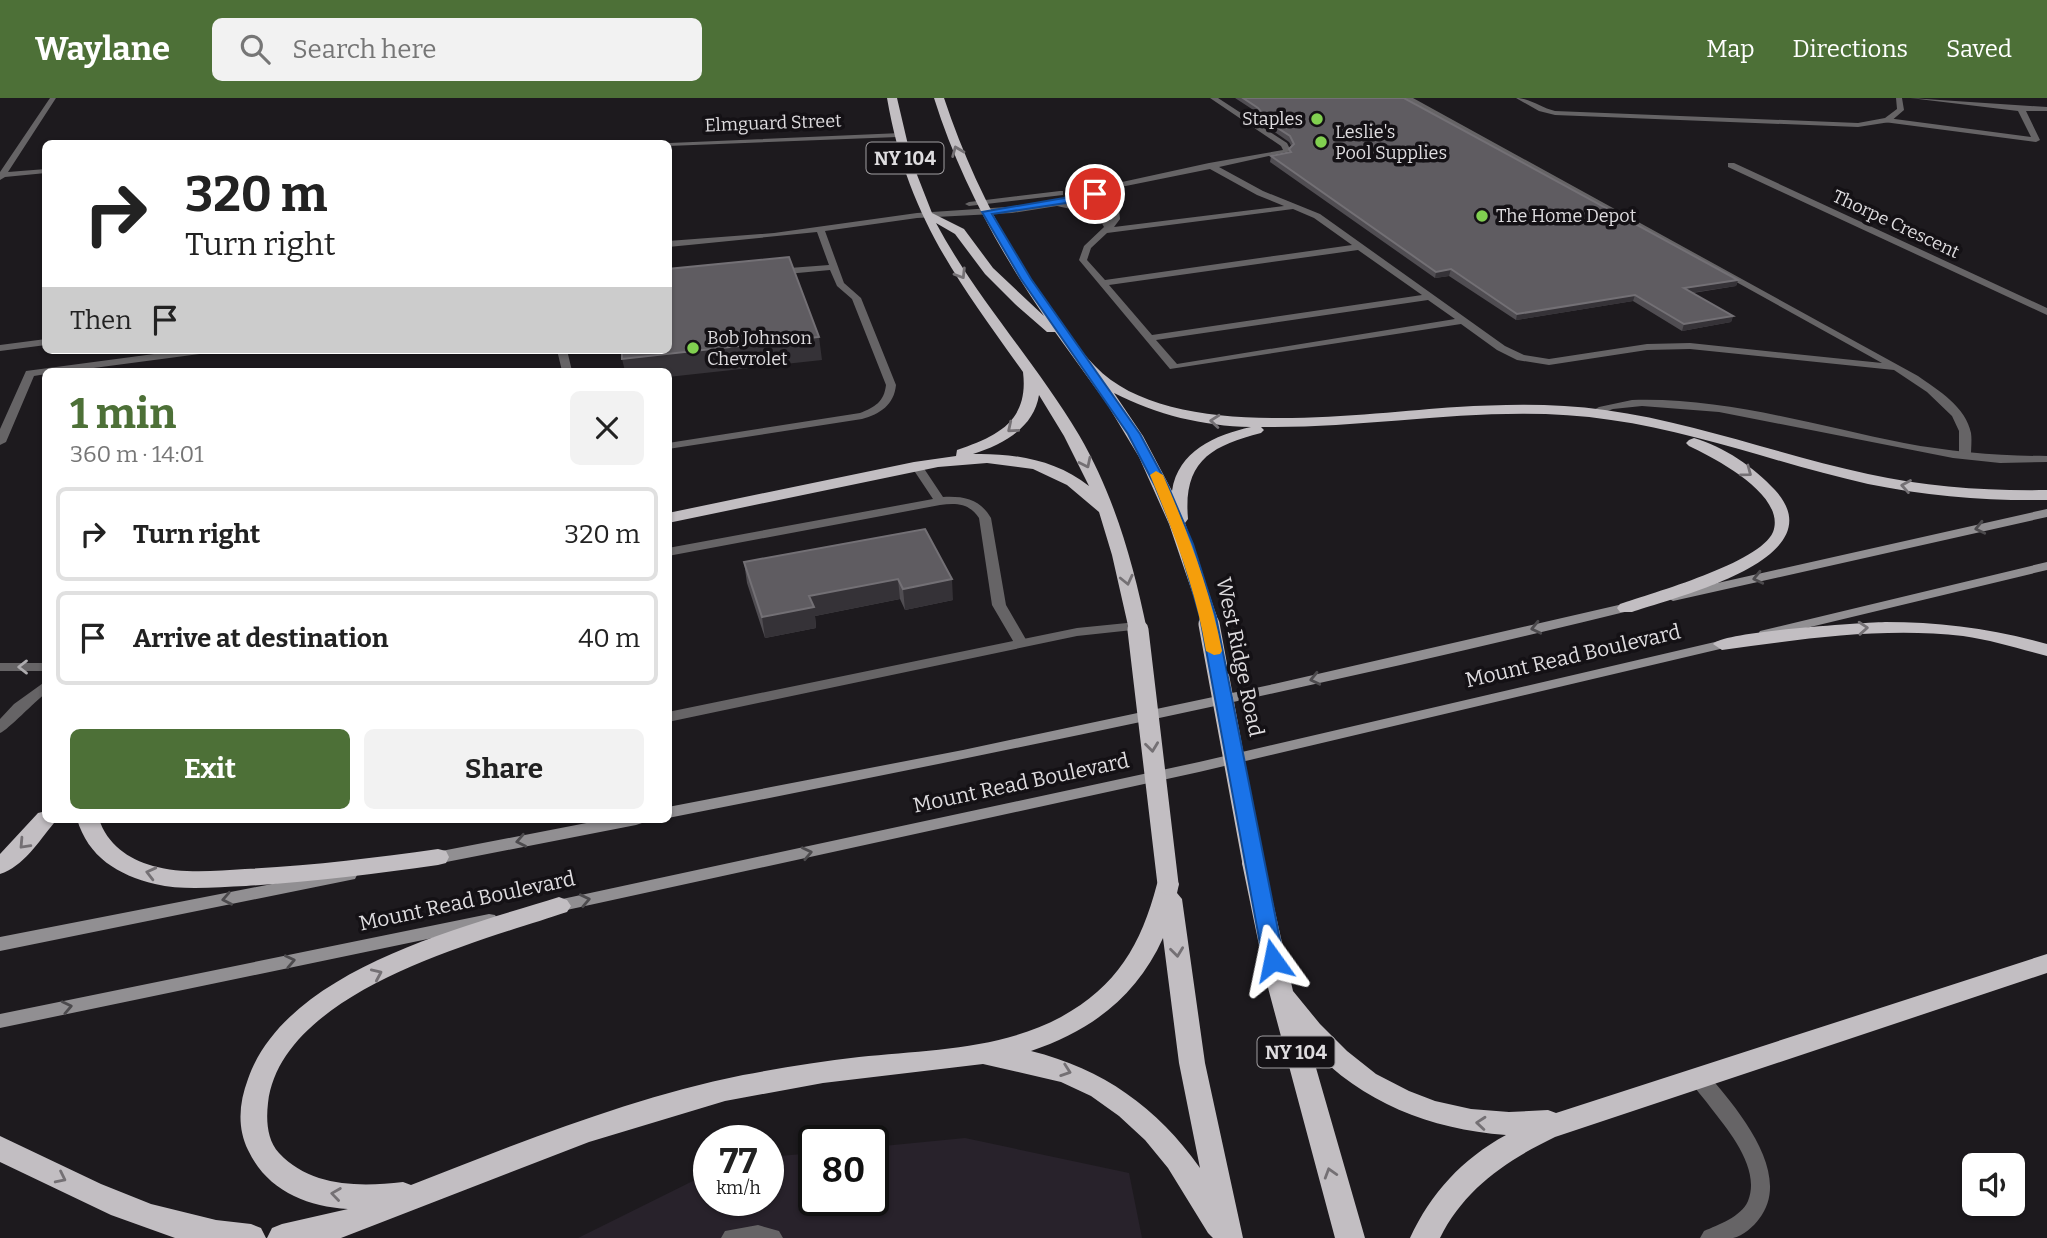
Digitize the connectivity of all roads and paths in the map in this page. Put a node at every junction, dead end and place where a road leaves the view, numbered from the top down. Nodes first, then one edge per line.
1 (53, 98) edge
2 (892, 98) edge
3 (939, 98) edge
4 (1213, 98) edge
5 (1408, 98) edge
6 (1519, 98) edge
7 (1899, 98) edge
8 (1913, 98) edge
9 (2021, 109) junction
10 (2047, 109) edge
11 (1887, 120) junction
12 (898, 135) junction
13 (2036, 140) junction
14 (2047, 141) edge
15 (672, 143) edge
16 (1209, 165) junction
17 (1731, 165) dead end
18 (42, 171) edge
19 (1, 176) edge
20 (1090, 191) junction
21 (1034, 206) junction
22 (1294, 206) junction
23 (984, 207) junction
24 (927, 215) junction
25 (820, 229) junction
26 (1107, 230) junction
27 (672, 244) edge
28 (1360, 247) junction
29 (834, 267) junction
30 (765, 273) edge
31 (1103, 283) junction
32 (1430, 297) junction
33 (2047, 312) edge
34 (1463, 321) junction
35 (1149, 338) junction
36 (42, 343) edge
37 (1070, 343) junction
38 (0, 348) edge
39 (177, 354) edge
40 (1894, 366) junction
41 (70, 368) edge
42 (1029, 368) junction
43 (1090, 370) junction
44 (42, 372) edge
45 (1593, 413) junction
46 (1308, 422) junction
47 (0, 442) edge
48 (672, 445) edge
49 (1965, 455) junction
50 (2047, 459) edge
51 (916, 466) junction
52 (2047, 495) edge
53 (940, 501) junction
54 (2047, 513) edge
55 (672, 517) edge
56 (1114, 529) junction
57 (1186, 544) junction
58 (672, 551) edge
59 (2047, 566) edge
60 (1626, 608) junction
61 (1137, 628) junction
62 (1021, 643) junction
63 (1722, 644) junction
64 (2047, 650) edge
65 (0, 667) edge
66 (42, 667) edge
67 (42, 688) edge
68 (672, 716) edge
69 (3, 722) edge
70 (672, 812) edge
71 (42, 823) edge
72 (89, 823) edge
73 (616, 823) edge
74 (438, 858) junction
75 (0, 866) edge
76 (1168, 884) junction
77 (559, 906) junction
78 (0, 944) edge
79 (2047, 963) edge
80 (1279, 985) junction
81 (0, 1021) edge
82 (975, 1056) junction
83 (1698, 1077) junction
84 (1574, 1118) junction
85 (0, 1148) edge
86 (452, 1183) junction
87 (251, 1238) edge
88 (282, 1238) edge
89 (732, 1238) edge
90 (772, 1238) edge
91 (1226, 1238) edge
92 (1350, 1238) edge
93 (1425, 1238) edge
94 (1711, 1238) edge

1 - 19 street
2 - 12 highway, NY 104
23 -> 3 highway, West Ridge Road / NY 104
4 - 16 street
5 - 40 street
6 - 11 street
7 - 11 street
8 - 9 street
9 - 10 street
9 - 13 street
11 - 13 street
12 - 15 street, Elmguard Street
12 - 24 highway, NY 104
13 - 14 street
16 - 20 street
16 - 22 street
17 - 33 street, Thorpe Crescent
18 - 19 street
20 - 21 street
20 - 23 street
20 - 26 street
21 - 23 street
21 - 26 street
22 - 26 street
22 - 28 street
23 - 24 street
23 - 37 highway, West Ridge Road / NY 104
24 - 25 street
24 - 37 highway
24 -> 42 highway, NY 104
25 - 27 street
25 - 29 street
26 - 31 street
28 - 31 street
28 - 32 street
29 - 30 street
29 - 48 street
31 - 35 street
32 - 34 street
32 - 35 street
34 - 35 street
34 - 40 street
36 - 38 street
37 - 43 highway, West Ridge Road / NY 104
39 - 41 street
40 - 49 street
42 -> 51 highway
42 -> 56 highway, NY 104
46 -> 43 highway
43 - 57 highway, West Ridge Road / NY 104
44 - 47 street
45 - 46 highway
45 - 49 street
52 -> 45 highway
45 -> 60 highway
46 - 57 highway
49 - 50 street
51 - 53 street
51 - 55 highway
51 - 56 highway
53 - 58 street
53 - 62 street
54 -> 60 main road, Mount Read Boulevard
56 -> 61 highway, NY 104
57 - 80 highway, West Ridge Road / NY 104, bridge
59 - 63 main road, Mount Read Boulevard
60 -> 70 main road, Mount Read Boulevard
61 - 62 street
61 -> 76 highway, NY 104, bridge
62 - 68 street
63 -> 64 highway
77 -> 63 main road, Mount Read Boulevard
66 -> 65 street
67 - 69 street
71 -> 75 highway
74 -> 72 highway
73 -> 74 main road
74 -> 78 main road
76 - 82 highway
76 -> 91 highway, NY 104
81 -> 77 main road, Mount Read Boulevard
86 -> 77 highway
79 - 83 highway
84 -> 80 highway
92 -> 80 highway, West Ridge Road / NY 104
82 - 86 highway
82 -> 91 highway
83 - 84 highway
83 - 94 street
84 - 93 highway
85 -> 87 highway
86 - 88 highway
89 - 90 street

